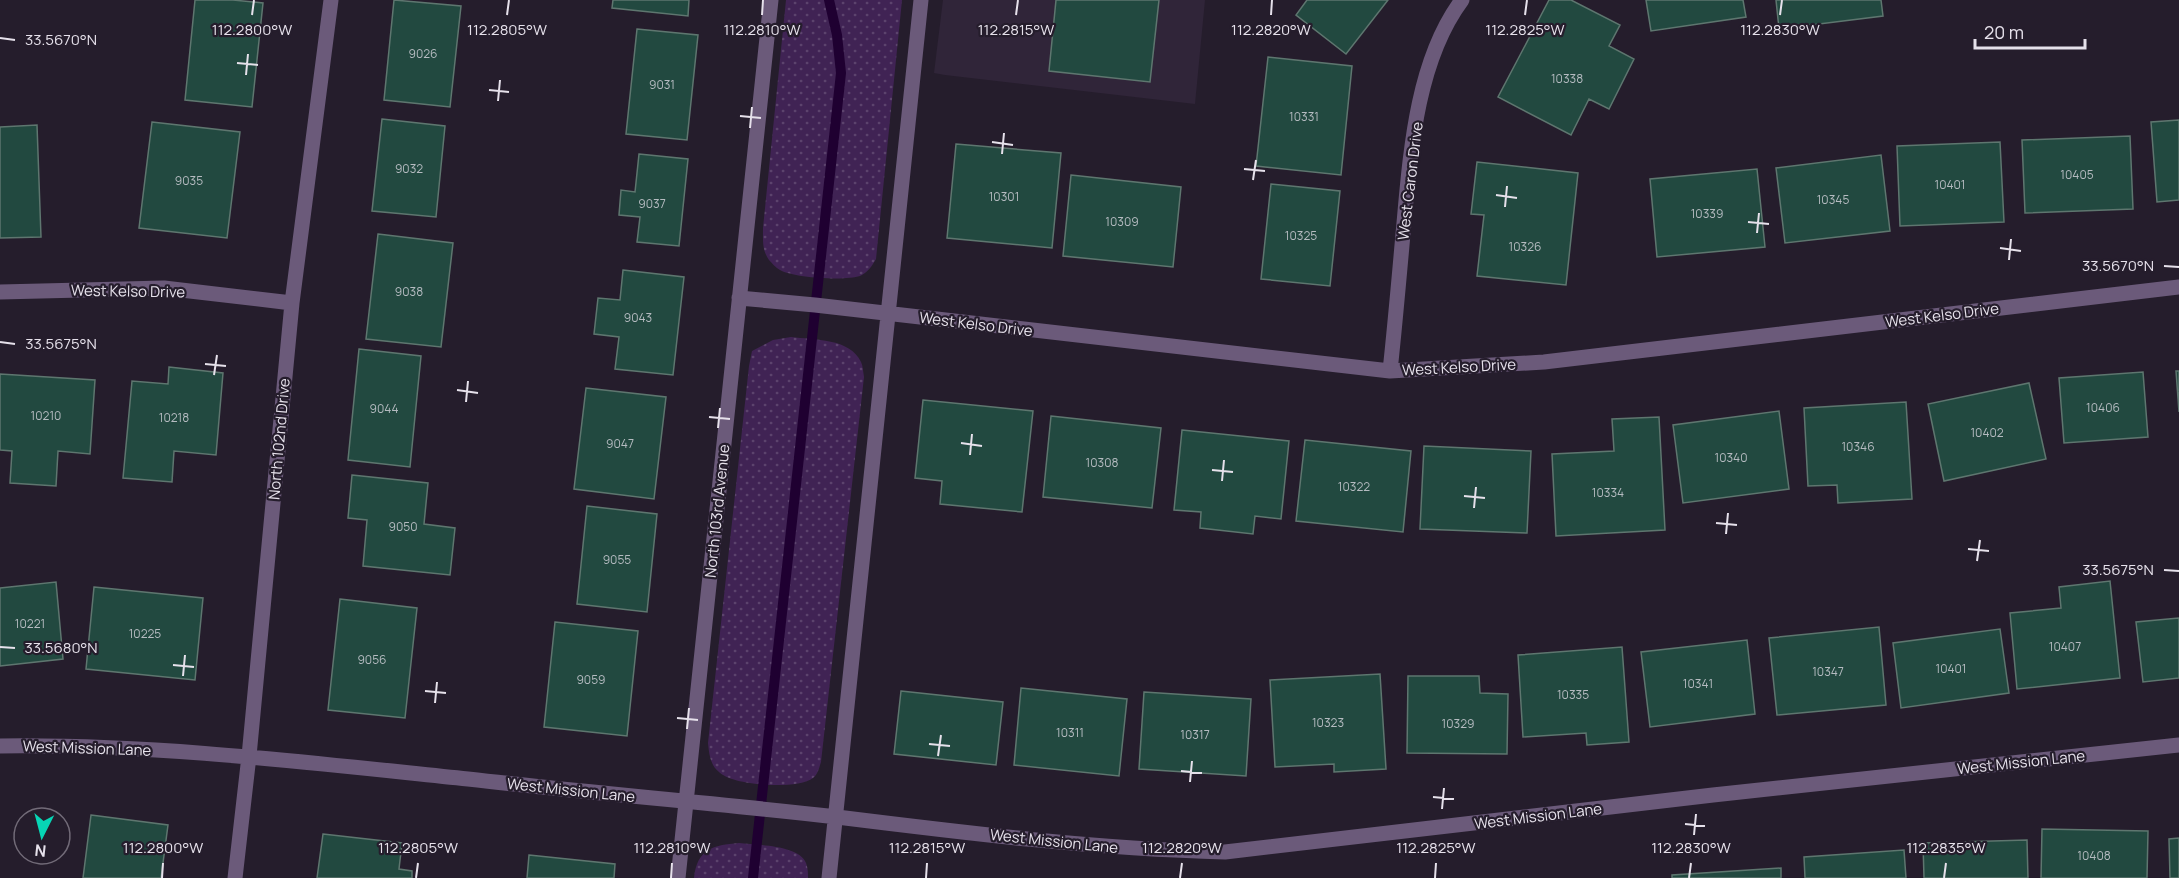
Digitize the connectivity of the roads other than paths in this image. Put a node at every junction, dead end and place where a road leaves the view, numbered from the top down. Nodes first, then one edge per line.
1 (331, 0) edge
2 (771, 0) edge
3 (921, 0) edge
4 (1462, 0) edge
5 (2179, 287) edge
6 (0, 292) edge
7 (740, 298) junction
8 (292, 303) junction
9 (889, 314) junction
10 (1390, 371) junction
11 (2179, 745) edge
12 (0, 746) edge
13 (249, 756) junction
14 (686, 802) junction
15 (836, 817) junction
16 (235, 878) edge
17 (678, 878) edge
18 (829, 878) edge

1 - 8 street, North 102nd Drive
2 - 7 street, North 103rd Avenue
3 - 9 street
4 - 10 street, West Caron Drive
5 - 10 street, West Kelso Drive
6 - 8 street, West Kelso Drive
7 - 9 street, West Kelso Drive
7 - 14 street, North 103rd Avenue
8 - 13 street, North 102nd Drive
9 - 10 street, West Kelso Drive
9 - 15 street
11 - 15 street, West Mission Lane
12 - 13 street, West Mission Lane
13 - 14 street, West Mission Lane
13 - 16 street, North 102nd Drive
14 - 15 street, West Mission Lane
14 - 17 street, North 103rd Avenue
15 - 18 street

